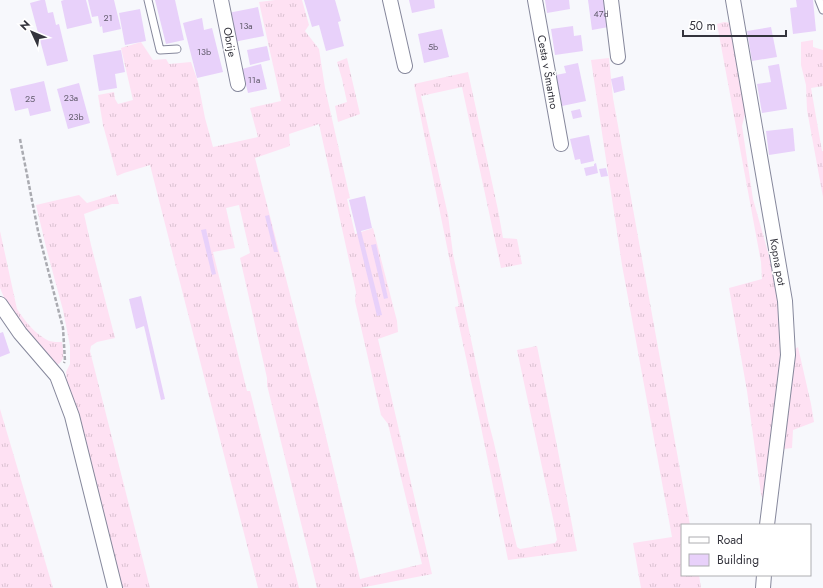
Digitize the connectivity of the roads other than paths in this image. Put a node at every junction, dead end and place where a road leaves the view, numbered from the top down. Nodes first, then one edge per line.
1 (148, 0) edge
2 (221, 0) edge
3 (390, 0) edge
4 (535, 0) edge
5 (611, 0) edge
6 (733, 0) edge
7 (819, 0) edge
8 (823, 10) edge
9 (177, 49) dead end
10 (618, 57) dead end
11 (405, 66) dead end
12 (238, 84) dead end
13 (561, 144) dead end
14 (0, 304) edge
15 (767, 524) edge
16 (764, 576) edge
17 (116, 588) edge
18 (764, 588) edge

1 - 9 lane
2 - 12 street, Obrije
3 - 11 street
4 - 13 street, Cesta v Šmartno
5 - 10 street
6 - 15 street, Kopna pot
7 - 8 lane
14 - 17 street
16 - 18 street

